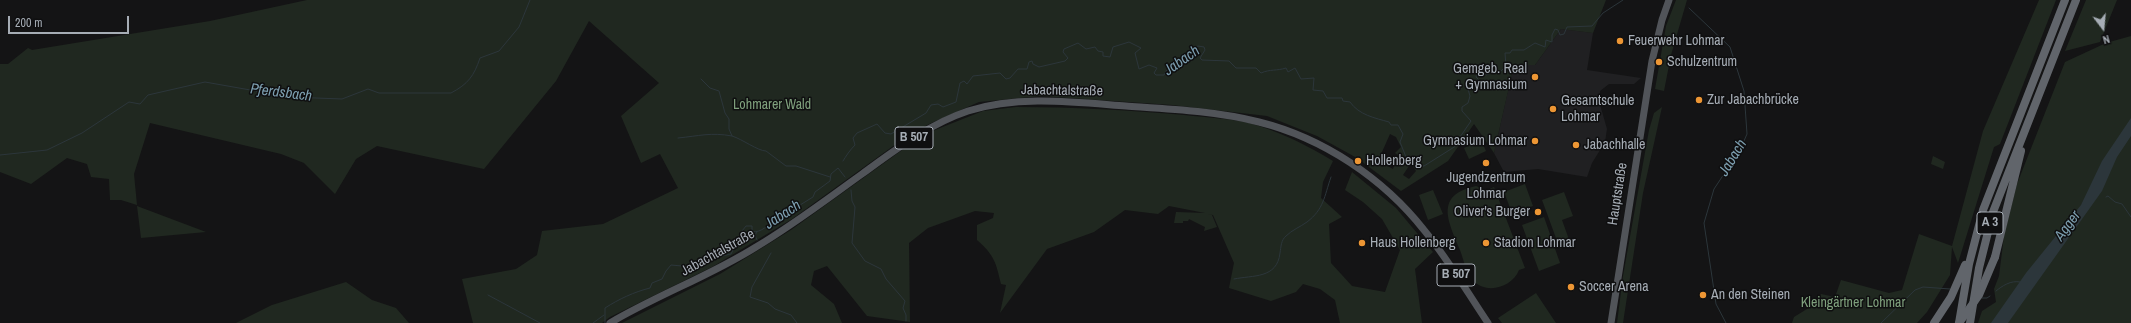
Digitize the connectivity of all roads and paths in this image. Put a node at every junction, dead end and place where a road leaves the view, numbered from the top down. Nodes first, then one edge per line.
1 (1669, 0) edge
2 (2065, 0) edge
3 (2076, 0) edge
4 (2026, 127) junction
5 (1973, 248) junction
6 (612, 322) edge
7 (1488, 323) edge
8 (1611, 323) edge
9 (1934, 323) edge
10 (1959, 323) edge
11 (1970, 323) edge

1 - 8 main road, Hauptstraße
2 - 5 highway, A 3
3 - 4 highway, A 3
4 - 10 highway, bridge
4 - 11 highway, A 3
5 - 9 highway
5 - 10 highway, A 3
6 - 7 main road, Jabachtalstraße / B 507

